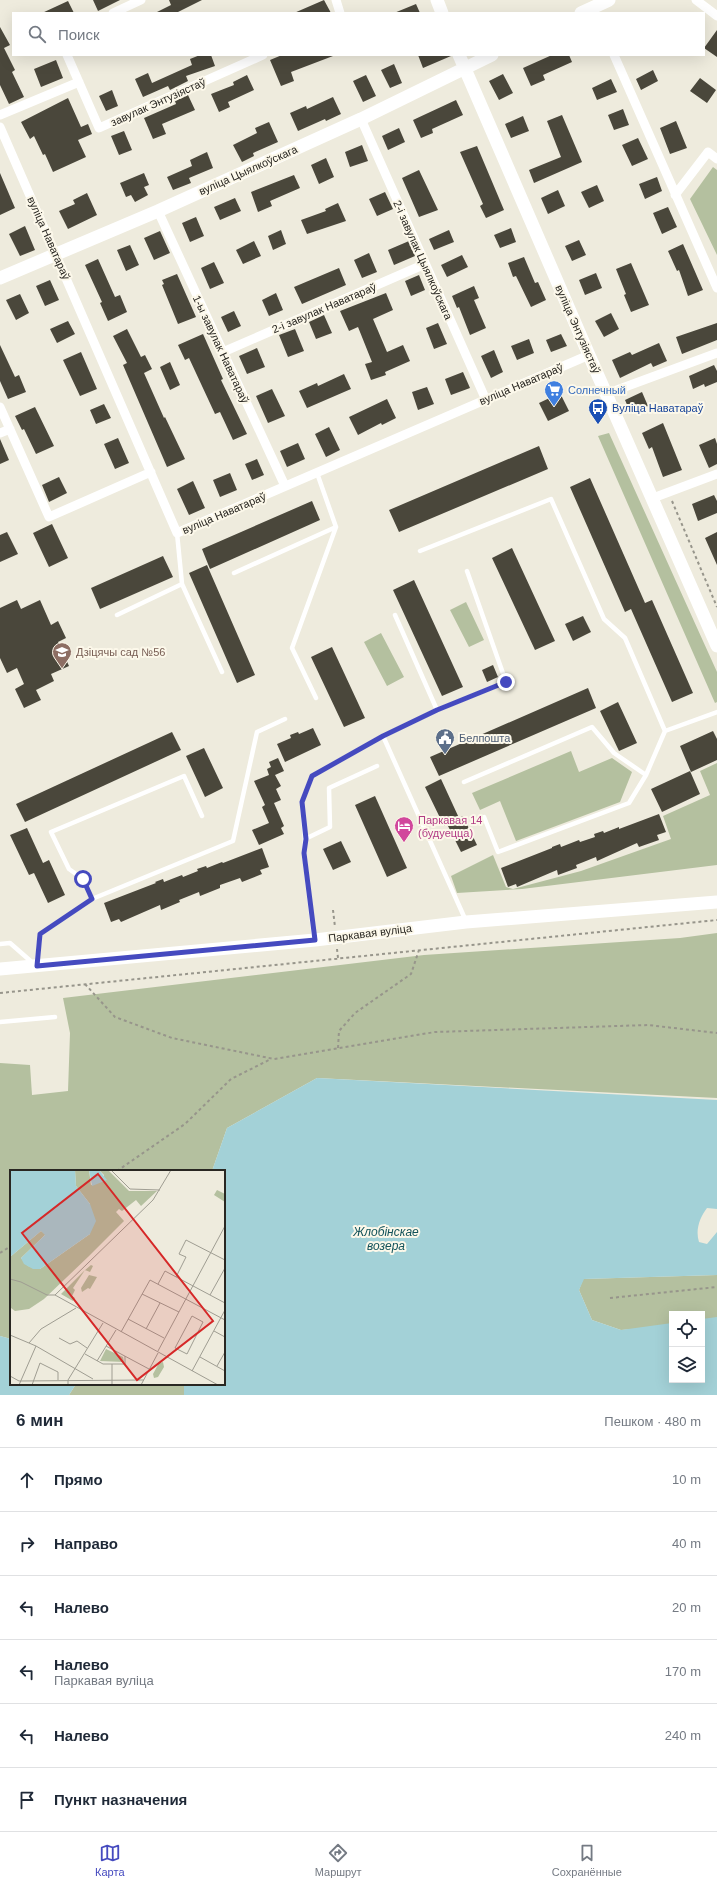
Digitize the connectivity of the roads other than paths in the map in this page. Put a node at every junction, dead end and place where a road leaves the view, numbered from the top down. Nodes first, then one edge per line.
1 (141, 0) edge
2 (336, 0) edge
3 (437, 0) edge
4 (609, 0) edge
5 (696, 0) edge
6 (594, 10) edge
7 (115, 12) edge
8 (340, 12) edge
9 (442, 12) edge
10 (717, 16) edge
11 (67, 56) edge
12 (261, 56) edge
13 (460, 56) edge
14 (490, 56) edge
15 (614, 56) edge
16 (465, 68) junction
17 (79, 82) junction
18 (0, 115) edge
19 (361, 120) junction
20 (0, 127) edge
21 (717, 159) edge
22 (675, 195) junction
23 (158, 211) junction
24 (55, 254) junction
25 (425, 264) junction
26 (0, 278) edge
27 (717, 288) edge
28 (223, 352) junction
29 (717, 353) edge
30 (589, 355) junction
31 (606, 394) junction
32 (486, 400) junction
33 (0, 407) edge
34 (10, 429) junction
35 (0, 433) edge
36 (150, 472) junction
37 (317, 473) junction
38 (717, 474) edge
39 (285, 486) junction
40 (653, 498) junction
41 (336, 527) junction
42 (178, 533) junction
43 (420, 551) dead end
44 (467, 571) dead end
45 (234, 573) dead end
46 (182, 584) junction
47 (116, 615) dead end
48 (395, 615) dead end
49 (717, 646) edge
50 (222, 672) dead end
51 (316, 698) dead end
52 (437, 710) junction
53 (717, 712) edge
54 (285, 719) dead end
55 (665, 732) junction
56 (383, 736) junction
57 (377, 766) dead end
58 (646, 775) junction
59 (464, 782) dead end
60 (202, 816) dead end
61 (484, 817) dead end
62 (306, 839) junction
63 (92, 899) junction
64 (717, 902) edge
65 (466, 922) junction
66 (315, 940) junction
67 (0, 944) edge
68 (37, 966) junction
69 (0, 970) edge
70 (55, 1016) dead end
71 (0, 1022) edge

1 - 7 street
2 - 8 street
3 - 9 main road
4 - 6 main road
5 - 10 street
11 - 17 street, завулак Энтузіястаў
12 - 17 street, завулак Энтузіястаў
13 - 16 main road, вуліца Энтузіястаў
14 - 16 main road, вуліца Цыялкоўскага
15 - 22 street
16 - 19 main road, вуліца Цыялкоўскага
16 - 30 main road, вуліца Энтузіястаў
17 - 18 street
19 - 23 main road, вуліца Цыялкоўскага
19 - 25 street, 2-і завулак Цыялкоўскага
20 - 24 street, вуліца Наватараў
21 - 22 street
22 - 27 street
23 - 24 main road, вуліца Цыялкоўскага
23 - 28 street, 1-ы завулак Наватараў
24 - 26 main road, вуліца Цыялкоўскага
24 - 36 street, вуліца Наватараў
25 - 28 street, 2-і завулак Наватараў
25 - 32 street, 2-і завулак Цыялкоўскага
28 - 39 street, 1-ы завулак Наватараў
29 - 31 street
30 - 31 main road, вуліца Энтузіястаў
30 - 32 street, вуліца Наватараў
31 - 40 main road, вуліца Энтузіястаў
32 - 37 street, вуліца Наватараў
33 - 34 street
34 - 35 street
34 - 36 street
36 - 42 street, вуліца Наватараў
37 - 39 street, вуліца Наватараў
37 - 41 lane
38 - 40 street
39 - 42 street, вуліца Наватараў
40 - 49 main road, вуліца Энтузіястаў
41 - 45 lane
41 - 51 lane
42 - 46 lane
43 - 55 lane
44 - 52 lane
46 - 47 lane
46 - 50 lane
48 - 52 lane
52 - 56 lane
53 - 55 lane
54 - 63 lane
55 - 58 lane
56 - 62 lane
56 - 65 lane
57 - 62 lane
58 - 59 lane
58 - 61 lane
60 - 63 lane
62 - 66 lane
63 - 68 lane
64 - 65 main road, Паркавая вуліца
65 - 66 main road, Паркавая вуліца
66 - 68 main road, Паркавая вуліца
67 - 68 lane
68 - 69 main road, Паркавая вуліца
70 - 71 lane

